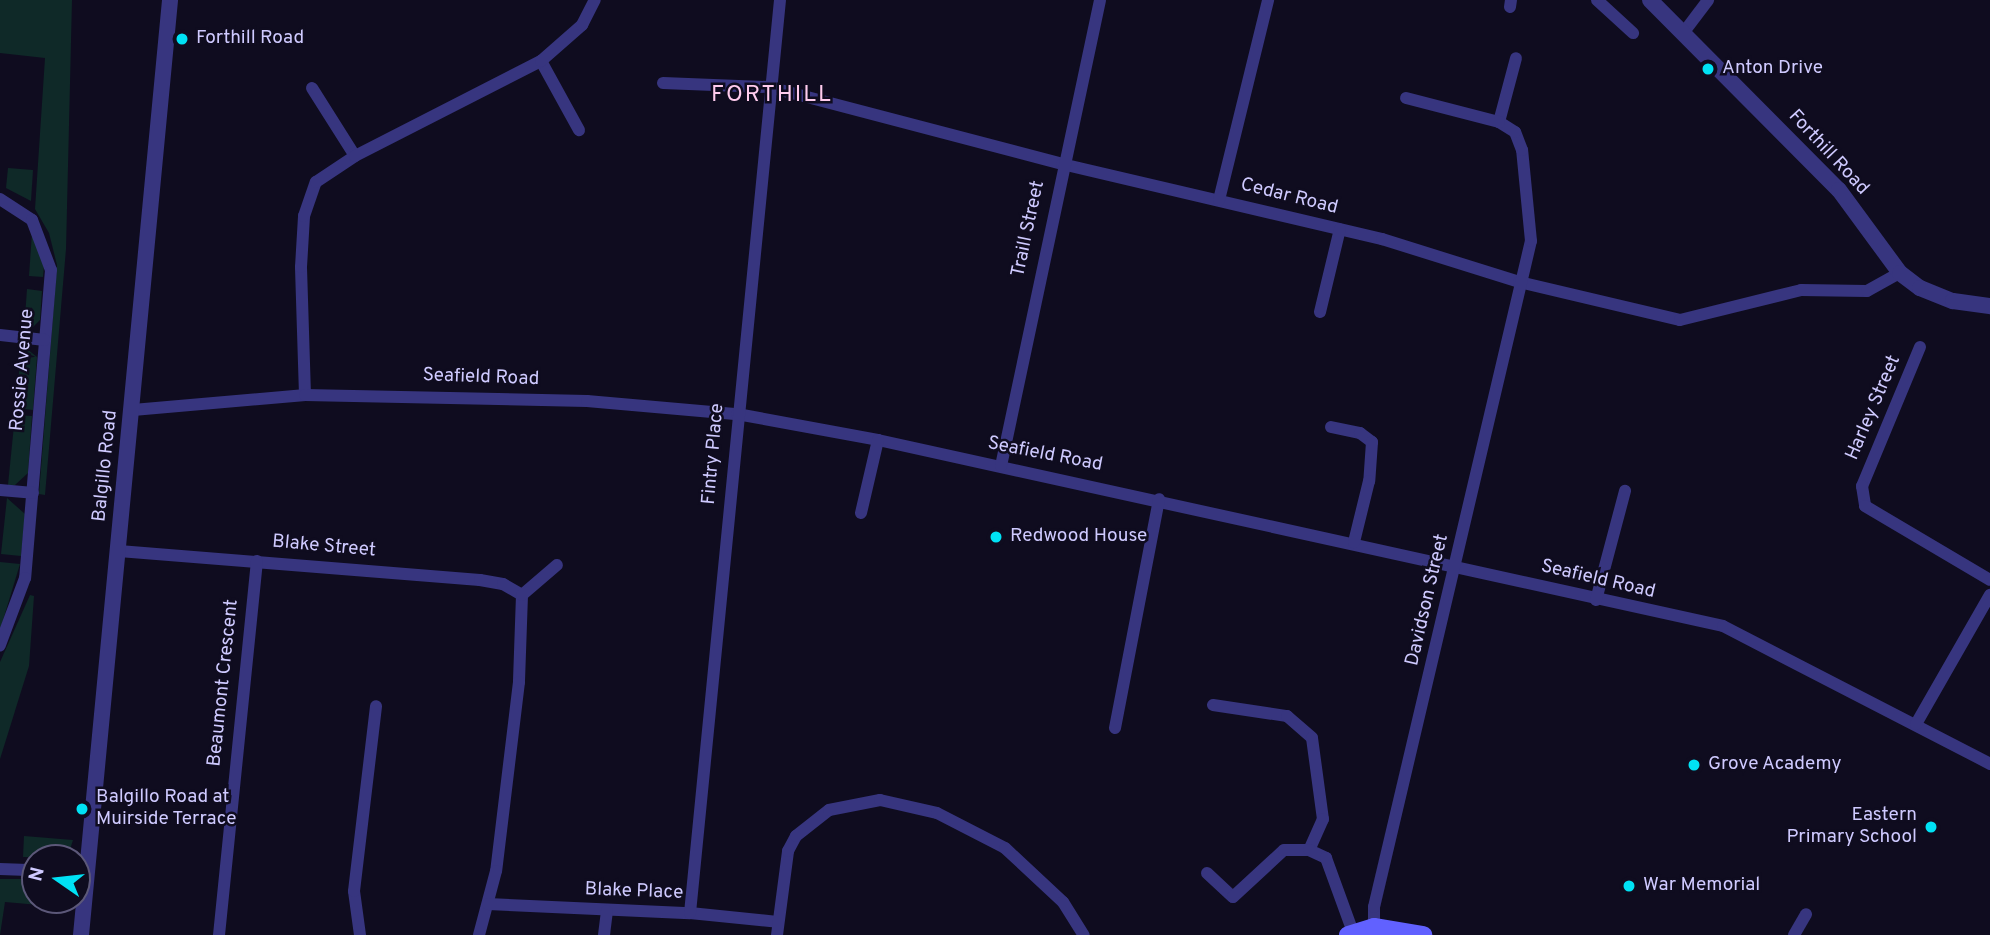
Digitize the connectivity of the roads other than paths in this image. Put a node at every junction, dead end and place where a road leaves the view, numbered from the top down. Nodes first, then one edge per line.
1 (170, 0) edge
2 (595, 0) edge
3 (780, 0) edge
4 (1100, 0) edge
5 (1268, 0) edge
6 (1597, 0) edge
7 (1650, 0) edge
8 (1708, 0) edge
9 (1684, 32) junction
10 (1633, 33) dead end
11 (1516, 58) dead end
12 (541, 61) junction
13 (663, 83) dead end
14 (769, 87) junction
15 (312, 88) dead end
16 (1406, 97) dead end
17 (1499, 122) junction
18 (579, 130) dead end
19 (355, 156) junction
20 (1062, 164) junction
21 (0, 199) edge
22 (1219, 200) junction
23 (1339, 229) junction
24 (1900, 273) junction
25 (1519, 282) junction
26 (1990, 306) edge
27 (1320, 312) dead end
28 (0, 335) edge
29 (45, 340) junction
30 (1920, 346) dead end
31 (305, 395) junction
32 (133, 410) junction
33 (737, 414) junction
34 (1331, 426) dead end
35 (878, 440) junction
36 (1000, 466) junction
37 (0, 490) edge
38 (1625, 491) dead end
39 (33, 494) junction
40 (1158, 499) junction
41 (861, 513) dead end
42 (1354, 542) junction
43 (119, 551) junction
44 (257, 561) junction
45 (557, 565) dead end
46 (1457, 565) junction
47 (1990, 580) edge
48 (522, 595) junction
49 (1990, 595) edge
50 (1597, 600) junction
51 (0, 645) edge
52 (1213, 705) dead end
53 (376, 706) dead end
54 (1916, 724) junction
55 (1115, 728) dead end
56 (1990, 764) edge
57 (85, 844) edge
58 (1309, 850) junction
59 (0, 869) edge
60 (21, 870) edge
61 (1207, 873) dead end
62 (488, 904) junction
63 (607, 911) junction
64 (690, 913) junction
65 (81, 914) edge
66 (1806, 914) dead end
67 (1374, 927) junction
68 (777, 929) edge
69 (1350, 934) edge
70 (81, 935) edge
71 (219, 935) edge
72 (360, 935) edge
73 (479, 935) edge
74 (604, 935) edge
75 (1084, 935) edge
76 (1423, 935) edge
77 (1794, 935) edge

1 - 32 street, Balgillo Road
2 - 12 street
3 - 14 street, Fintry Place
4 - 20 street, Traill Street
5 - 22 street
6 - 10 street
7 - 9 street, Forthill Road
8 - 9 street
9 - 24 street, Forthill Road
11 - 17 street
12 - 18 street
12 - 19 street
13 - 14 street, Cedar Road
14 - 20 street, Cedar Road
14 - 33 street, Fintry Place
15 - 19 street
16 - 17 street
17 - 25 street, Davidson Street
19 - 31 street
20 - 22 street, Cedar Road
20 - 36 street, Traill Street
21 - 29 street, Rossie Avenue
22 - 23 street, Cedar Road
23 - 25 street, Cedar Road
23 - 27 street
24 - 25 street, Cedar Road
24 - 26 street, Forthill Road
25 - 46 street, Davidson Street
28 - 29 street
29 - 39 street, Rossie Avenue
30 - 47 street, Harley Street
31 - 32 street, Seafield Road
31 - 33 street, Seafield Road
32 - 43 street, Balgillo Road
33 - 35 street, Seafield Road
33 - 64 street, Fintry Place
34 - 42 street
35 - 36 street, Seafield Road
35 - 41 street
36 - 40 street, Seafield Road
37 - 39 street
38 - 50 street
39 - 51 street, Rossie Avenue
40 - 42 street, Seafield Road
40 - 55 street
42 - 46 street, Seafield Road
43 - 44 street, Blake Street
43 - 57 street, Balgillo Road
44 - 48 street, Blake Street
44 - 71 street, Beaumont Crescent
45 - 48 street
46 - 50 street, Seafield Road
46 - 67 street, Davidson Street
48 - 62 street
49 - 54 street
50 - 54 street, Seafield Road
52 - 58 street
53 - 72 street
54 - 56 street, Seafield Road
58 - 61 street
58 - 69 street
59 - 60 street
62 - 63 street, Blake Place
62 - 73 street
63 - 64 street, Blake Place
63 - 74 street
64 - 68 street, Blake Place
65 - 70 street, Balgillo Road
66 - 77 street
67 - 69 main road
67 - 76 main road
68 - 75 street

